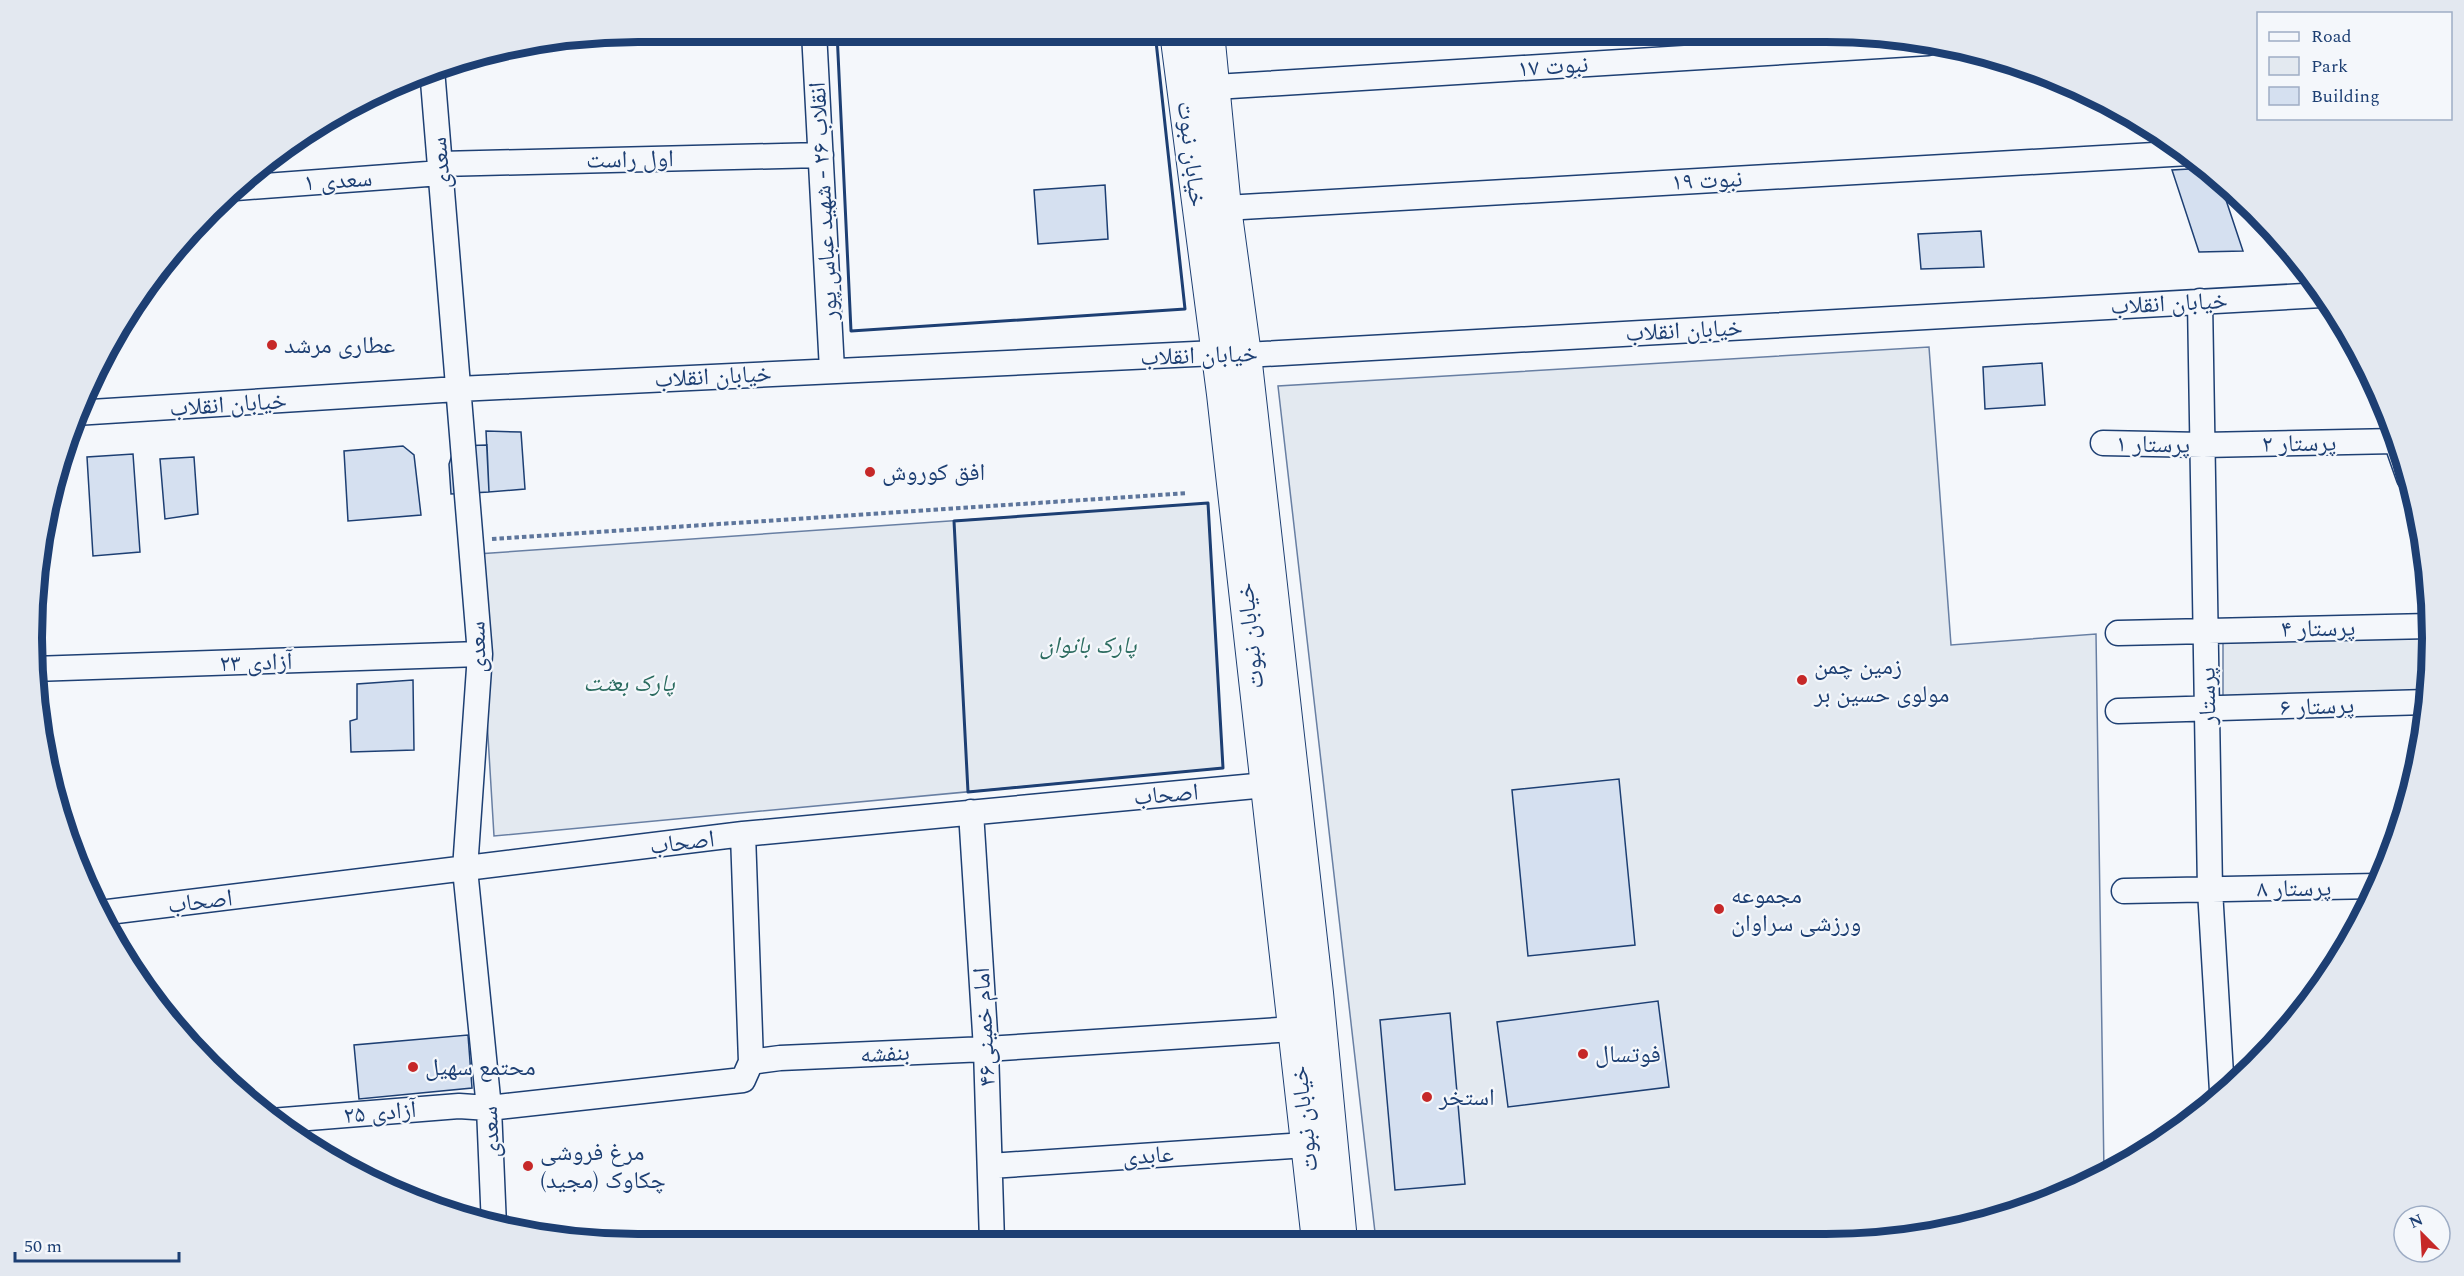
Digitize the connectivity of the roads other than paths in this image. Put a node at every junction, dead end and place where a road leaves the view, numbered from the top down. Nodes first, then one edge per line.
1 (815, 42) edge
2 (1178, 42) edge
3 (1209, 42) edge
4 (1889, 45) edge
5 (433, 79) edge
6 (1215, 87) junction
7 (2173, 154) edge
8 (821, 155) junction
9 (440, 168) junction
10 (249, 187) edge
11 (1225, 208) junction
12 (2313, 295) edge
13 (2200, 301) junction
14 (1231, 354) junction
15 (832, 370) junction
16 (458, 389) junction
17 (86, 412) edge
18 (2388, 441) edge
19 (2103, 443) dead end
20 (2203, 445) junction
21 (2422, 626) edge
22 (2206, 631) junction
23 (2118, 633) dead end
24 (480, 654) junction
25 (43, 669) edge
26 (2418, 702) edge
27 (2207, 709) junction
28 (2118, 711) dead end
29 (1280, 784) junction
30 (971, 812) junction
31 (743, 834) junction
32 (465, 869) junction
33 (2368, 886) edge
34 (2210, 890) junction
35 (2124, 891) dead end
36 (109, 912) edge
37 (1294, 1029) junction
38 (986, 1049) junction
39 (751, 1062) junction
40 (2222, 1084) edge
41 (489, 1108) junction
42 (286, 1119) edge
43 (1306, 1145) junction
44 (990, 1166) junction
45 (494, 1216) edge
46 (992, 1234) edge
47 (1316, 1234) edge
48 (1340, 1234) edge

1 - 8 street, انقلاب ۲۶ - شهید عباس پور
2 - 14 main road, خیابان نبوت
3 - 6 main road, خیابان نبوت
4 - 6 street, نبوت ۱۷
5 - 9 street, سعدی
6 - 11 main road, خیابان نبوت
7 - 11 street, نبوت ۱۹
8 - 9 street, اول راست
8 - 15 street, انقلاب ۲۶ - شهید عباس پور
9 - 10 street, سعدی ۱
9 - 16 street, سعدی
11 - 14 main road, خیابان نبوت
12 - 13 street, خیابان انقلاب
13 - 14 street, خیابان انقلاب
13 - 20 street, پرستار
14 - 15 street, خیابان انقلاب
14 - 29 main road, خیابان نبوت
15 - 16 street, خیابان انقلاب
16 - 17 street, خیابان انقلاب
16 - 24 street, سعدی
18 - 20 street, پرستار ۲
19 - 20 street, پرستار ۱
20 - 22 street, پرستار
21 - 22 street, پرستار ۴
22 - 23 street, پرستار ۴
22 - 27 street, پرستار
24 - 25 street, آزادی ۲۳
24 - 32 street, سعدی
26 - 27 street, پرستار ۶
27 - 28 street, پرستار ۶
27 - 34 street, پرستار
29 - 30 street, اصحاب
29 - 37 main road, خیابان نبوت
29 - 48 main road, خیابان نبوت
30 - 31 street, اصحاب
30 - 38 street, امام خمینی۴۶
31 - 32 street, اصحاب
31 - 39 street
32 - 36 street, اصحاب
32 - 41 street, سعدی
33 - 34 street, پرستار ۸
34 - 35 street, پرستار ۸
34 - 40 street, پرستار
37 - 38 street, بنفشه
37 - 43 main road, خیابان نبوت
38 - 39 street, بنفشه
38 - 44 street, امام خمینی۴۶
39 - 41 street
41 - 42 street, آزادی ۲۵
41 - 45 street, سعدی
43 - 44 street, عابدی
43 - 47 main road, خیابان نبوت
44 - 46 street, امام خمینی۴۶

